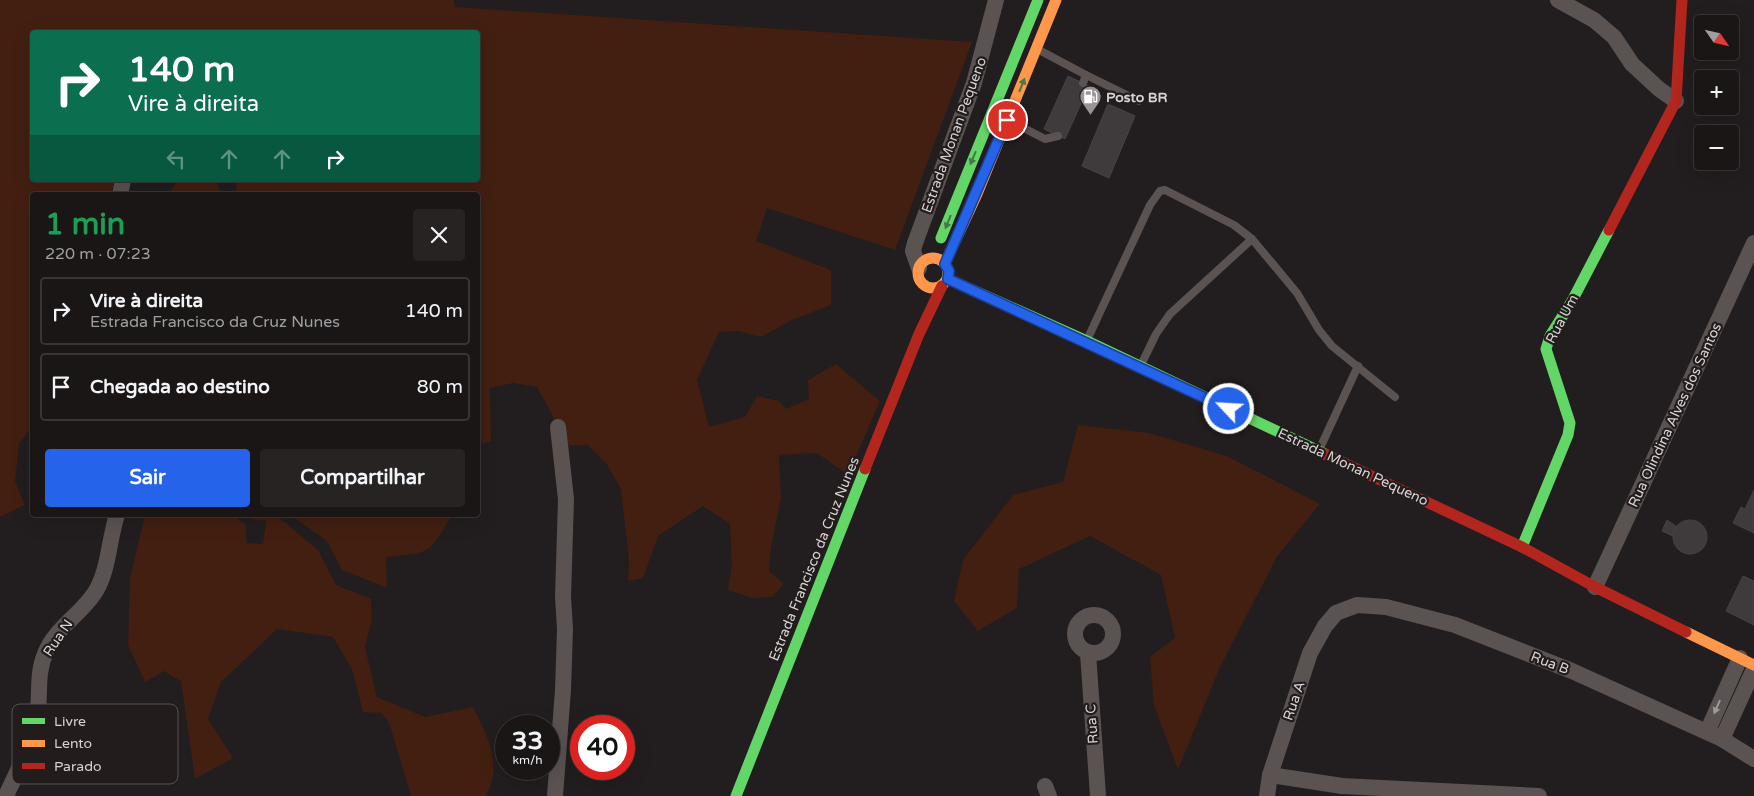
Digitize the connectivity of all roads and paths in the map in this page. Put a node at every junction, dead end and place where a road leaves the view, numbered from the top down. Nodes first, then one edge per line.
1 (996, 0) edge
2 (1038, 0) edge
3 (1056, 0) edge
4 (1558, 0) edge
5 (1682, 0) edge
6 (1021, 41) junction
7 (1037, 49) junction
8 (1086, 75) junction
9 (1083, 83) dead end
10 (1139, 101) dead end
11 (1676, 101) junction
12 (992, 113) junction
13 (1007, 120) junction
14 (1058, 136) dead end
15 (1252, 239) junction
16 (1754, 243) edge
17 (933, 258) junction
18 (945, 264) junction
19 (919, 268) junction
20 (945, 282) junction
21 (922, 294) junction
22 (919, 334) junction
23 (1087, 342) junction
24 (1140, 366) junction
25 (1358, 366) junction
26 (1395, 397) dead end
27 (558, 427) dead end
28 (1318, 451) junction
29 (116, 517) edge
30 (1522, 547) junction
31 (1595, 588) junction
32 (1336, 613) joint
33 (1088, 652) dead end
34 (1747, 661) edge
35 (1754, 669) edge
36 (38, 704) edge
37 (1706, 732) junction
38 (1722, 739) junction
39 (1754, 759) edge
40 (1270, 775) junction
41 (12, 782) edge
42 (6, 796) edge
43 (554, 796) edge
44 (736, 796) edge
45 (1098, 796) edge
46 (1267, 796) edge
47 (1539, 796) edge

1 - 19 street, Estrada Monan Pequeno
2 - 6 street
3 - 7 street
4 - 11 street
5 - 11 street, Rua Um
6 - 7 lane
6 - 12 street
7 - 8 lane
13 -> 7 street
8 - 9 lane
8 - 10 lane
11 - 30 street, Rua Um
12 - 13 lane
12 -> 17 street
13 - 14 lane
13 - 18 street
15 - 23 lane
15 - 24 lane
15 - 25 lane
16 - 31 street, Rua Olindina Alves dos Santos
17 - 18 street
17 - 19 street
18 - 20 street
19 - 21 street
20 - 21 street
20 - 22 street, Estrada Francisco da Cruz Nunes
20 - 23 street, Estrada Monan Pequeno
21 - 22 street, Estrada Francisco da Cruz Nunes
22 - 44 street, Estrada Francisco da Cruz Nunes
23 - 24 street, Estrada Monan Pequeno
24 - 28 street, Estrada Monan Pequeno
25 - 26 lane
25 - 28 lane
27 - 43 street
28 - 30 street, Estrada Monan Pequeno
29 - 36 street, Rua N
30 - 31 street, Estrada Monan Pequeno
31 - 34 street, Estrada Monan Pequeno
32 - 37 street, Rua B
32 - 40 street, Rua A
33 - 45 street, Rua C
34 -> 37 street
35 - 38 street
37 - 38 street, Rua B
38 - 39 street, Rua B
40 - 46 street, Rua A
40 - 47 street
41 - 42 street, Rua N

